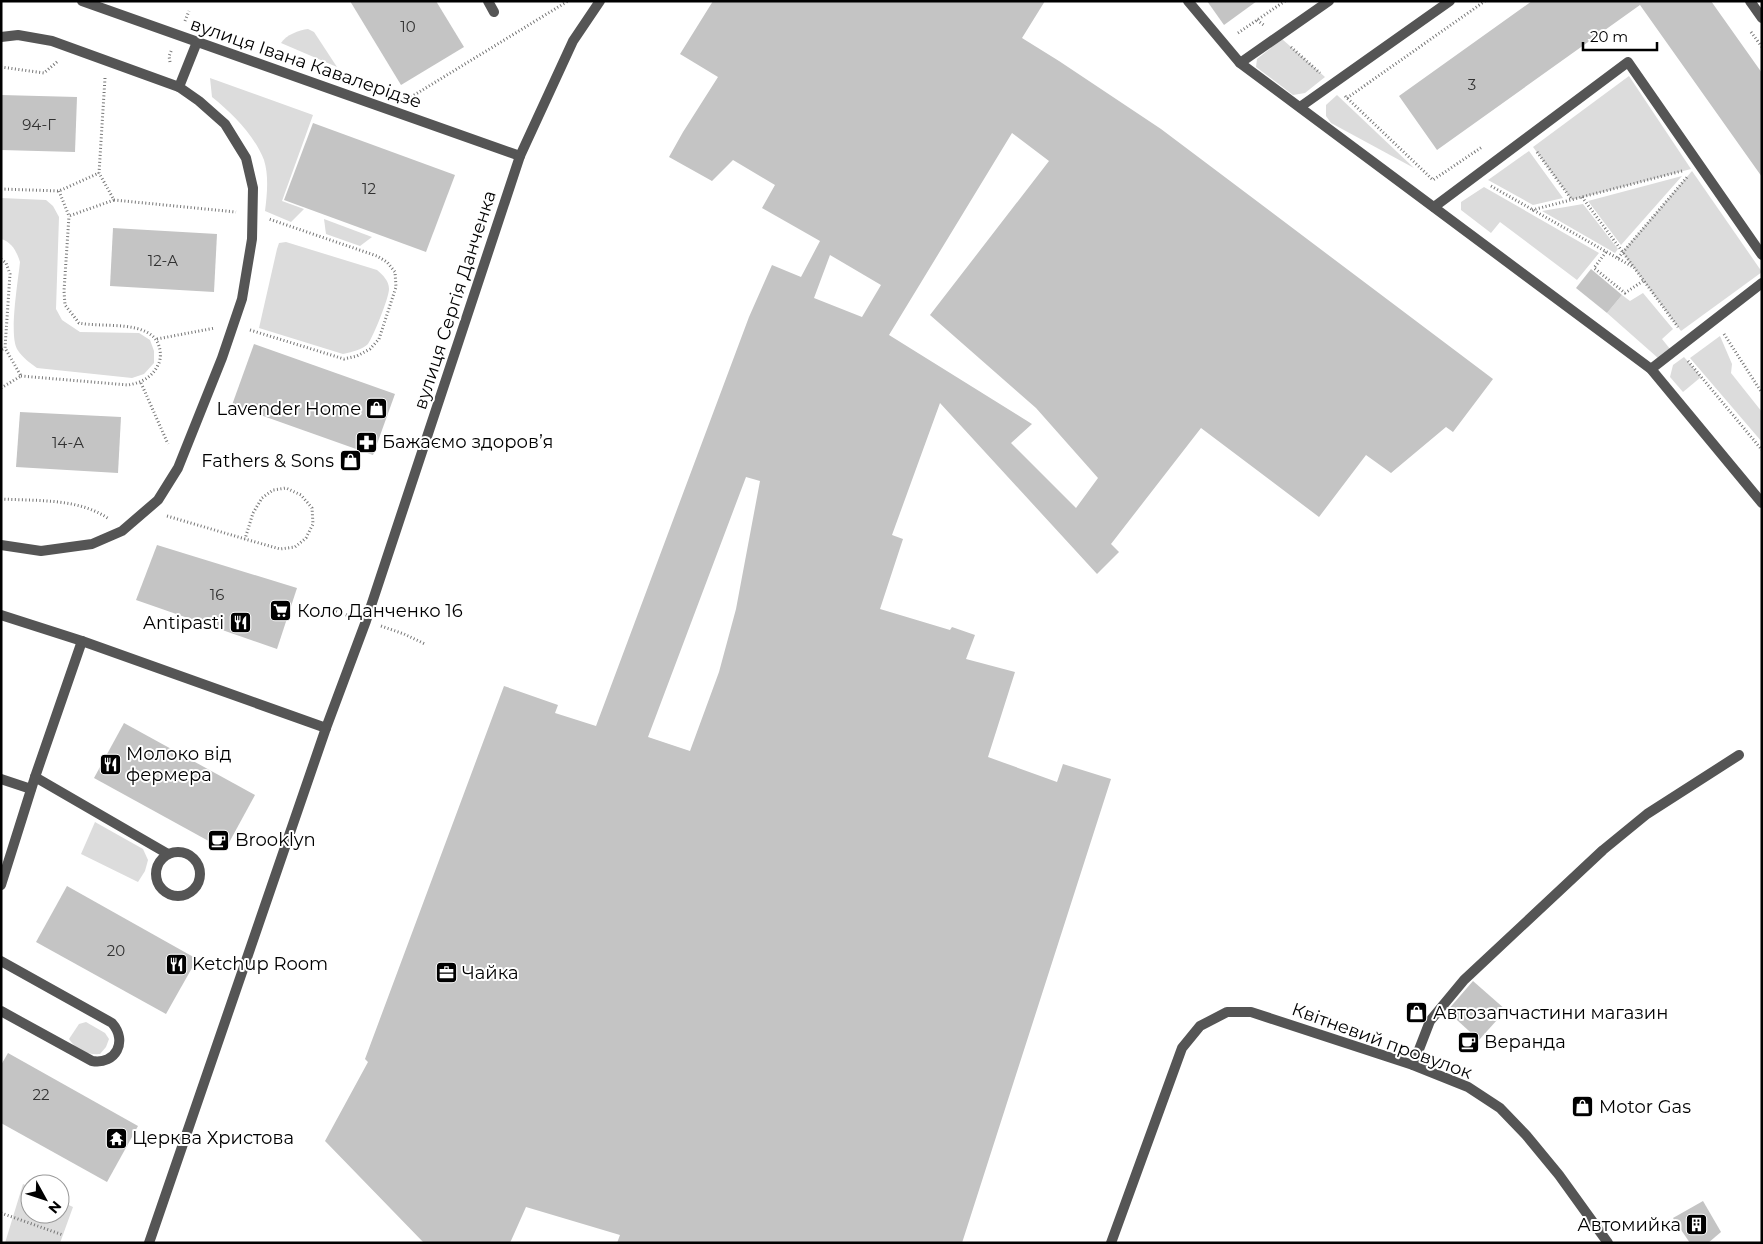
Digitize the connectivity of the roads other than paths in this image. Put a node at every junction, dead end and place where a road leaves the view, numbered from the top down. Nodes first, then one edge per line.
1 (82, 1) edge
2 (488, 1) edge
3 (600, 1) edge
4 (1188, 1) edge
5 (1329, 1) edge
6 (1450, 1) edge
7 (1750, 1) edge
8 (494, 12) dead end
9 (1762, 18) edge
10 (1, 37) edge
11 (197, 42) junction
12 (1240, 63) junction
13 (179, 87) junction
14 (1300, 107) junction
15 (520, 156) junction
16 (1434, 207) junction
17 (1762, 255) edge
18 (1762, 283) edge
19 (1651, 369) junction
20 (1762, 503) edge
21 (1, 545) edge
22 (1, 615) edge
23 (82, 641) junction
24 (326, 728) junction
25 (1739, 755) dead end
26 (35, 777) junction
27 (1, 778) edge
28 (32, 789) junction
29 (168, 854) junction
30 (1, 885) edge
31 (1, 961) edge
32 (1, 1011) edge
33 (1413, 1065) junction
34 (149, 1243) edge
35 (1111, 1243) edge
36 (1608, 1243) edge

1 - 11 street, вулиця Івана Кавалерідзе
2 - 8 street
3 - 15 street, вулиця Сергія Данченка
4 - 12 street
5 - 12 street
6 - 14 street
7 - 9 street
10 - 13 street
11 - 13 street
11 - 15 street, вулиця Івана Кавалерідзе
12 - 14 street
13 - 21 street
14 - 16 street
15 - 24 street, вулиця Сергія Данченка
16 - 17 street
16 - 19 street
18 - 19 street
19 - 20 street
22 - 23 street
23 - 24 street
23 - 26 street
24 - 34 street, вулиця Сергія Данченка
25 - 33 street
26 - 28 street
26 - 29 street
27 - 28 street
28 - 30 street
29 - 29 street
31 - 32 street
33 - 35 street, Квітневий провулок
33 - 36 street, Квітневий провулок

